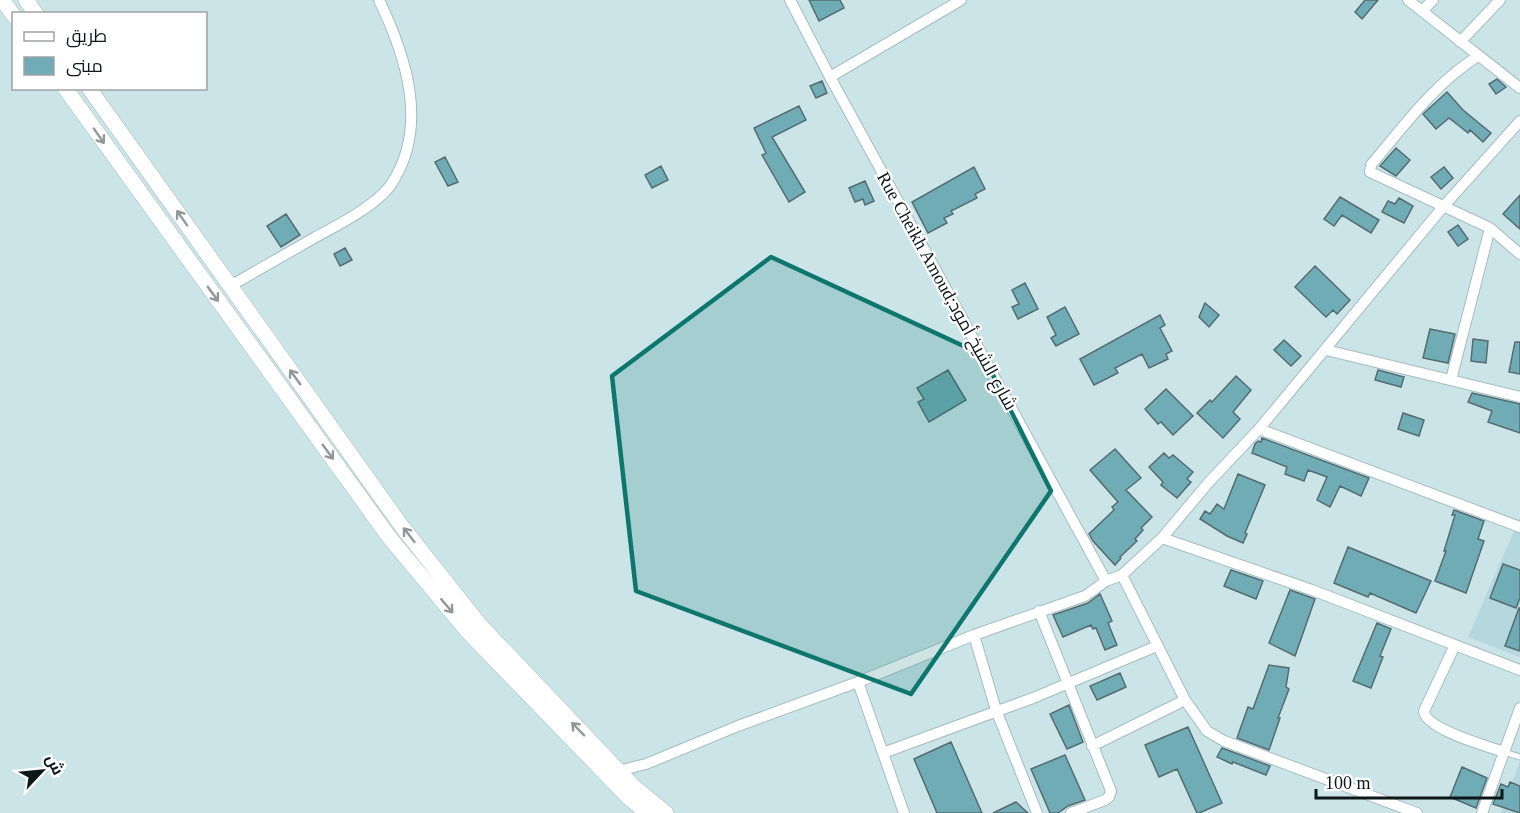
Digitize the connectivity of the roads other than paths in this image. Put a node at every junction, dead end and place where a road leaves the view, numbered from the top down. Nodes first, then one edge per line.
1 (2, 0) edge
2 (379, 0) edge
3 (790, 0) edge
4 (961, 0) edge
5 (1408, 0) edge
6 (1433, 0) edge
7 (1500, 0) edge
8 (1422, 11) junction
9 (12, 13) edge
10 (1460, 42) junction
11 (1478, 56) junction
12 (830, 77) junction
13 (1520, 88) edge
14 (66, 90) edge
15 (90, 90) edge
16 (1520, 121) edge
17 (1443, 207) junction
18 (1490, 228) junction
19 (1520, 254) edge
20 (230, 286) junction
21 (1326, 350) junction
22 (1451, 380) junction
23 (1520, 397) edge
24 (1259, 429) junction
25 (1520, 527) edge
26 (1162, 538) junction
27 (1122, 575) junction
28 (1106, 581) junction
29 (1039, 611) junction
30 (974, 634) junction
31 (1455, 645) junction
32 (1157, 646) junction
33 (1520, 670) edge
34 (858, 682) junction
35 (1069, 682) junction
36 (1185, 700) junction
37 (1520, 708) edge
38 (996, 710) junction
39 (1092, 746) junction
40 (1504, 752) junction
41 (883, 753) junction
42 (1520, 757) edge
43 (646, 764) junction
44 (618, 771) junction
45 (633, 786) junction
46 (647, 813) edge
47 (666, 813) edge
48 (904, 813) edge
49 (1036, 813) edge
50 (1071, 813) edge
51 (1417, 813) edge
52 (1482, 813) edge

1 - 9 street
2 - 20 street
3 - 12 street, Rue Cheikh Amoud;شارع الشيخ أمود
4 - 12 street
5 - 8 street
6 - 8 street
7 - 10 street
8 - 10 street
10 - 11 street
11 - 13 street
11 - 17 street
12 - 28 street, Rue Cheikh Amoud;شارع الشيخ أمود
14 -> 46 street
20 -> 15 street
16 - 17 street
17 - 18 street
17 - 21 street
18 - 19 street
18 - 22 street
44 -> 20 street
21 - 22 street
21 - 24 street
22 - 23 street
24 - 25 street
24 - 26 street
26 - 27 street
26 - 31 street
27 - 28 street
27 - 32 street
28 - 29 street
29 - 30 street
29 - 35 street
30 - 34 street
30 - 38 street
31 - 33 street
31 - 40 street
32 - 35 street
32 - 36 street
34 - 41 street
34 - 43 street
35 - 38 street
35 - 39 street
36 - 39 street
36 - 51 street
37 - 40 street
38 - 41 street
38 - 49 street
39 - 50 street
40 - 42 lane
40 - 52 street
41 - 48 street
43 - 44 street
43 - 45 street
44 - 45 street
45 - 47 street

